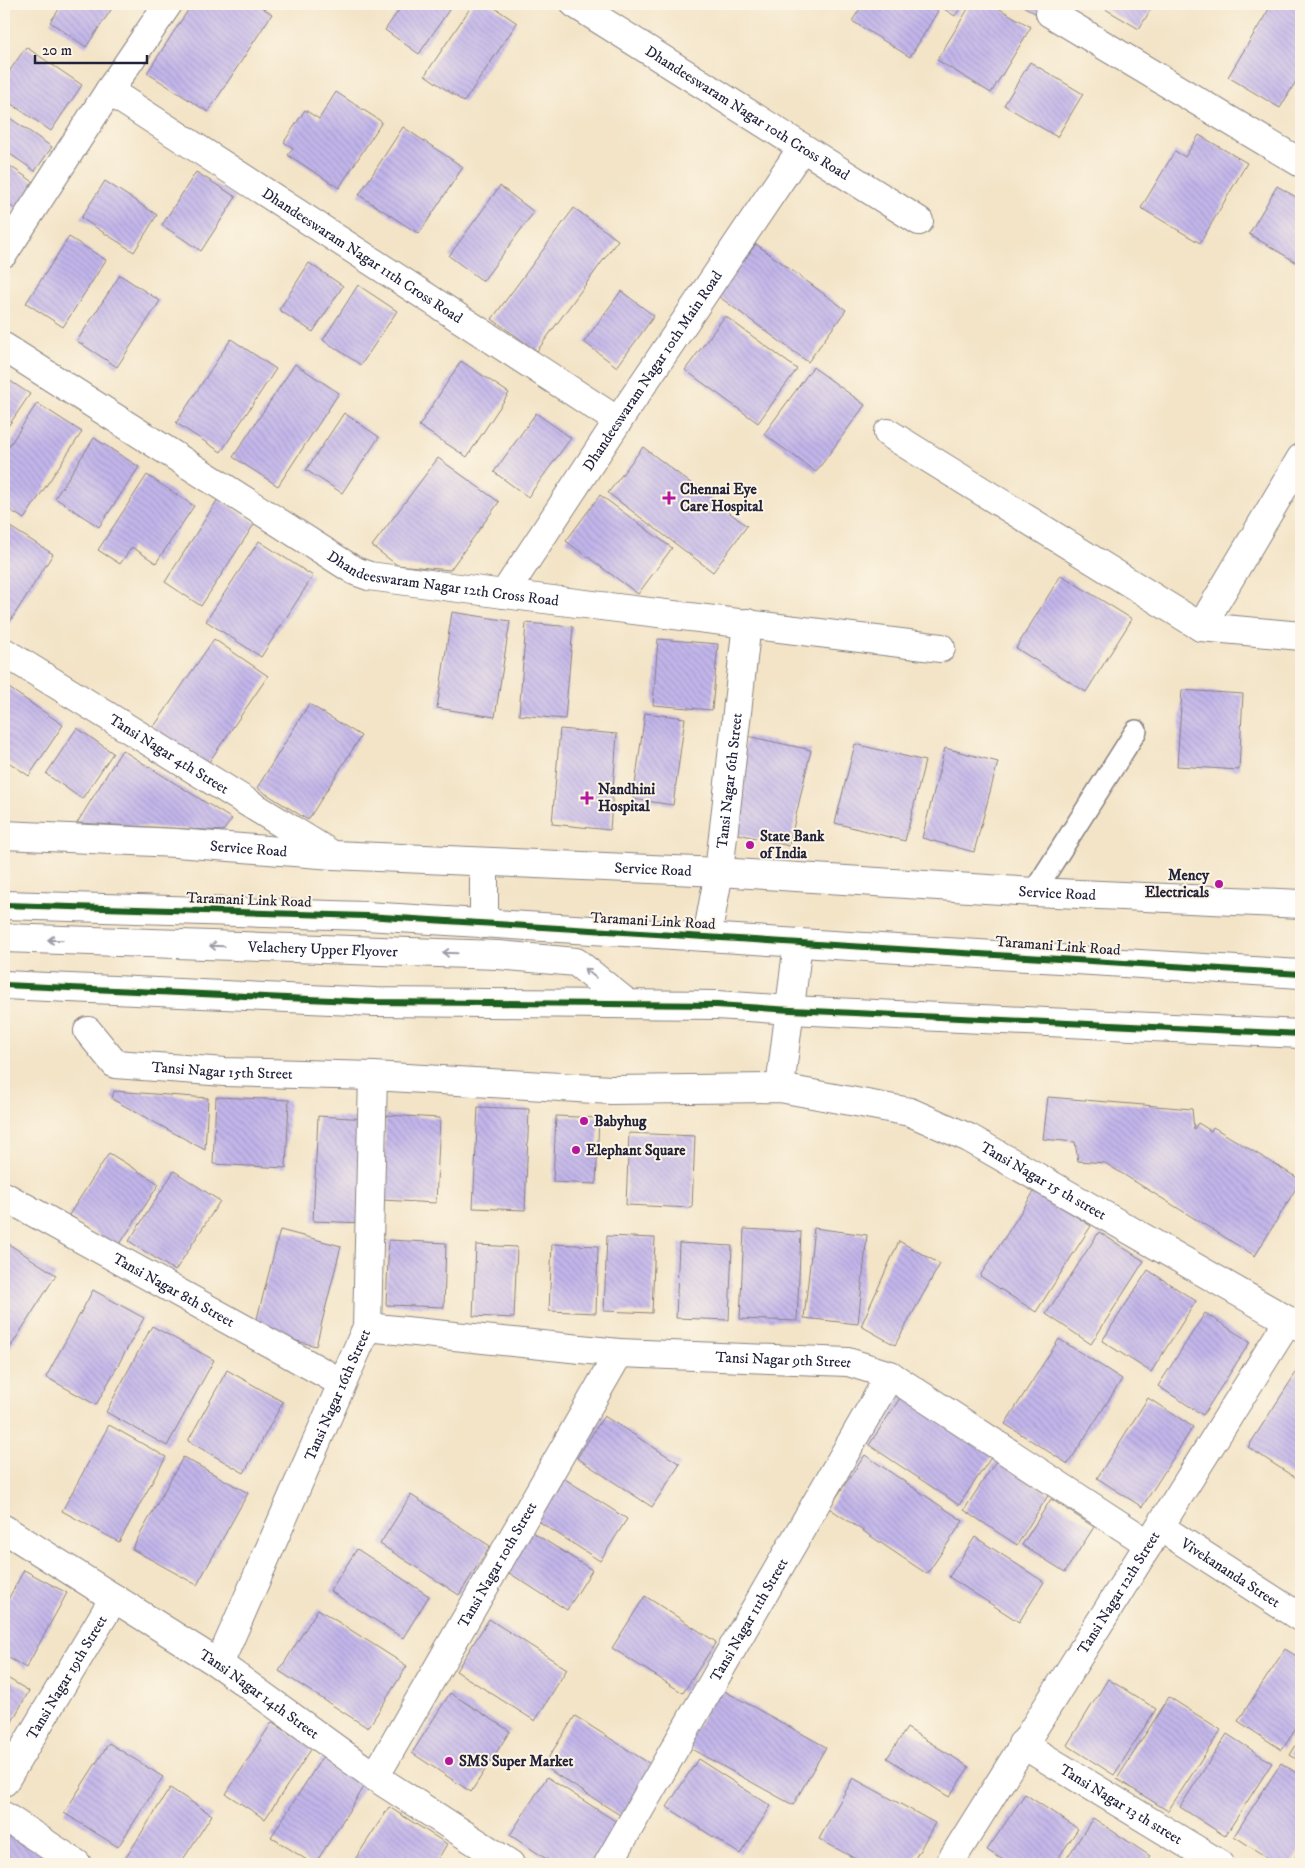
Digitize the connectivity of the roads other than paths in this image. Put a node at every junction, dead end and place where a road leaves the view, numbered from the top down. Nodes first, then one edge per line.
1 (168, 4) edge
2 (575, 4) edge
3 (1053, 8) edge
4 (109, 90) junction
5 (802, 148) junction
6 (1301, 163) edge
7 (919, 221) dead end
8 (4, 253) edge
9 (4, 347) edge
10 (618, 421) junction
11 (888, 433) dead end
12 (1301, 458) edge
13 (504, 594) junction
14 (747, 623) junction
15 (1201, 627) junction
16 (1301, 636) edge
17 (942, 648) dead end
18 (7, 662) edge
19 (1136, 731) dead end
20 (4, 835) edge
21 (333, 856) junction
22 (484, 862) junction
23 (720, 872) junction
24 (1034, 892) junction
25 (4, 904) edge
26 (1301, 904) edge
27 (484, 924) junction
28 (707, 937) junction
29 (4, 938) edge
30 (798, 943) junction
31 (1301, 974) edge
32 (4, 985) edge
33 (628, 1004) junction
34 (791, 1010) junction
35 (88, 1030) dead end
36 (1301, 1034) edge
37 (373, 1076) junction
38 (780, 1088) junction
39 (4, 1196) edge
40 (1295, 1324) edge
41 (367, 1327) junction
42 (619, 1353) junction
43 (890, 1375) junction
44 (342, 1383) junction
45 (4, 1529) edge
46 (1154, 1535) junction
47 (114, 1598) junction
48 (1301, 1618) edge
49 (219, 1664) junction
50 (1022, 1744) junction
51 (375, 1777) junction
52 (4, 1782) edge
53 (4, 1816) edge
54 (77, 1864) edge
55 (510, 1864) edge
56 (608, 1864) edge
57 (949, 1864) edge
58 (1220, 1864) edge

1 - 4 street
2 - 5 street, Dhandeeswaram Nagar 10th Cross Road
3 - 6 street
4 - 8 street
4 - 10 street, Dhandeeswaram Nagar 11th Cross Road
5 - 7 street, Dhandeeswaram Nagar 10th Cross Road
5 - 10 street, Dhandeeswaram Nagar 10th Main Road
9 - 13 street, Dhandeeswaram Nagar 12th Cross Road
10 - 13 street, Dhandeeswaram Nagar 10th Main Road
11 - 15 street
12 - 15 street
13 - 14 street, Dhandeeswaram Nagar 12th Cross Road
14 - 17 street, Dhandeeswaram Nagar 12th Cross Road
14 - 23 street, Tansi Nagar 6th Street
15 - 16 street
18 - 21 street, Tansi Nagar 4th Street
19 - 24 lane
20 - 21 street, Service Road
21 - 22 street, Service Road
22 - 23 street, Service Road
22 - 27 street
23 - 24 street, Service Road
23 - 28 street, Tansi Nagar 6th Street
24 - 26 street, Service Road
25 - 27 street, Taramani Link Road
27 - 28 street, Taramani Link Road
28 - 30 street, Taramani Link Road
33 -> 29 street, Velachery Upper Flyover
30 - 31 street, Taramani Link Road
30 - 34 street
32 - 33 street
33 - 34 street
34 - 36 street
34 - 38 street
35 - 37 street, Tansi Nagar 15th Street
37 - 38 street, Tansi Nagar 15th Street
37 - 41 street, Tansi Nagar 16th Street
38 - 40 street, Tansi Nagar 15 th street
39 - 44 street, Tansi Nagar 8th Street
40 - 46 street, Tansi Nagar 12th Street
41 - 42 street, Tansi Nagar 9th Street
41 - 44 street, Tansi Nagar 16th Street
42 - 43 street, Tansi Nagar 9th Street
42 - 51 street, Tansi Nagar 10th Street
43 - 46 street, Tansi Nagar 9th Street
43 - 56 street, Tansi Nagar 11th Street
44 - 49 street, Tansi Nagar 16th Street
45 - 47 street, Tansi Nagar 14th Street
46 - 48 street, Vivekananda Street
46 - 50 street, Tansi Nagar 12th Street
47 - 49 street, Tansi Nagar 14th Street
47 - 52 street, Tansi Nagar 19th Street
49 - 51 street, Tansi Nagar 14th Street
50 - 57 street, Tansi Nagar 12th Street
50 - 58 street, Tansi Nagar 13 th street
51 - 55 street, Tansi Nagar 14th Street
53 - 54 street

